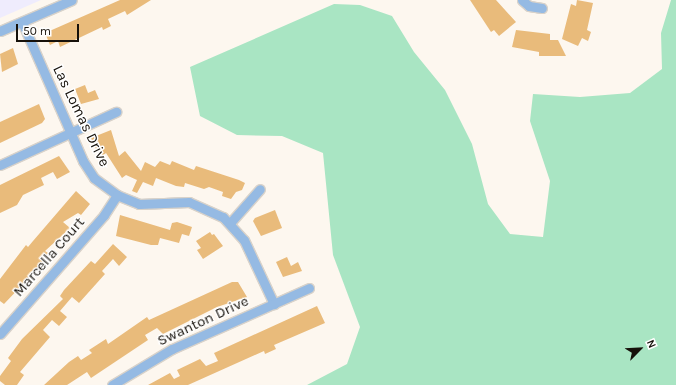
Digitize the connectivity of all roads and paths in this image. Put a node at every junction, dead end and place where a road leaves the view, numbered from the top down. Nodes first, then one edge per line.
1 (72, 0) edge
2 (522, 0) edge
3 (542, 8) dead end
4 (22, 22) junction
5 (0, 31) edge
6 (116, 112) dead end
7 (71, 134) junction
8 (0, 165) edge
9 (260, 188) dead end
10 (117, 195) junction
11 (230, 223) junction
12 (309, 288) dead end
13 (274, 304) junction
14 (0, 334) edge
15 (112, 385) edge

1 - 4 street
2 - 3 street
4 - 5 street
4 - 7 street, Las Lomas Drive
6 - 7 street
7 - 8 street
7 - 10 street, Las Lomas Drive
9 - 11 street
10 - 11 street, Las Lomas Drive
10 - 14 street, Marcella Court
11 - 13 street, Las Lomas Drive
12 - 13 street, Swanton Drive
13 - 15 street, Swanton Drive

